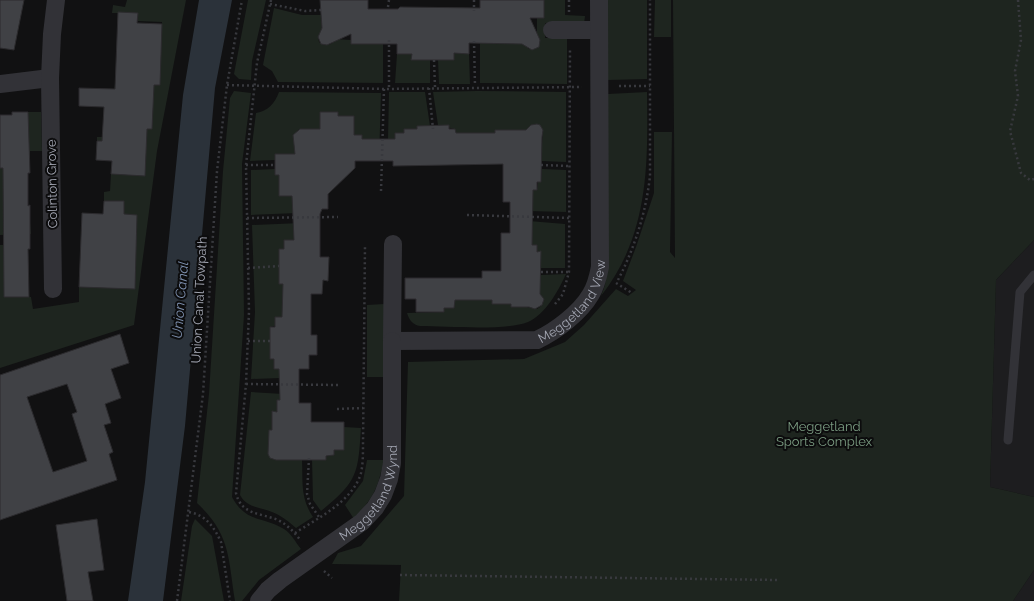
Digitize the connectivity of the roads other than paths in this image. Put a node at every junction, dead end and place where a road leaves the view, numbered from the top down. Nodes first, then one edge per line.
1 (56, 0) edge
2 (599, 0) edge
3 (552, 30) dead end
4 (599, 30) junction
5 (50, 78) junction
6 (0, 84) edge
7 (393, 244) dead end
8 (1034, 275) edge
9 (53, 289) dead end
10 (392, 341) junction
11 (1008, 440) dead end
12 (259, 601) edge

1 - 5 street, Colinton Grove
2 - 4 street, Meggetland View
3 - 4 street
4 - 10 street, Meggetland View
5 - 6 street
5 - 9 street, Colinton Grove
7 - 10 street
8 - 11 lane
10 - 12 street, Meggetland Wynd

